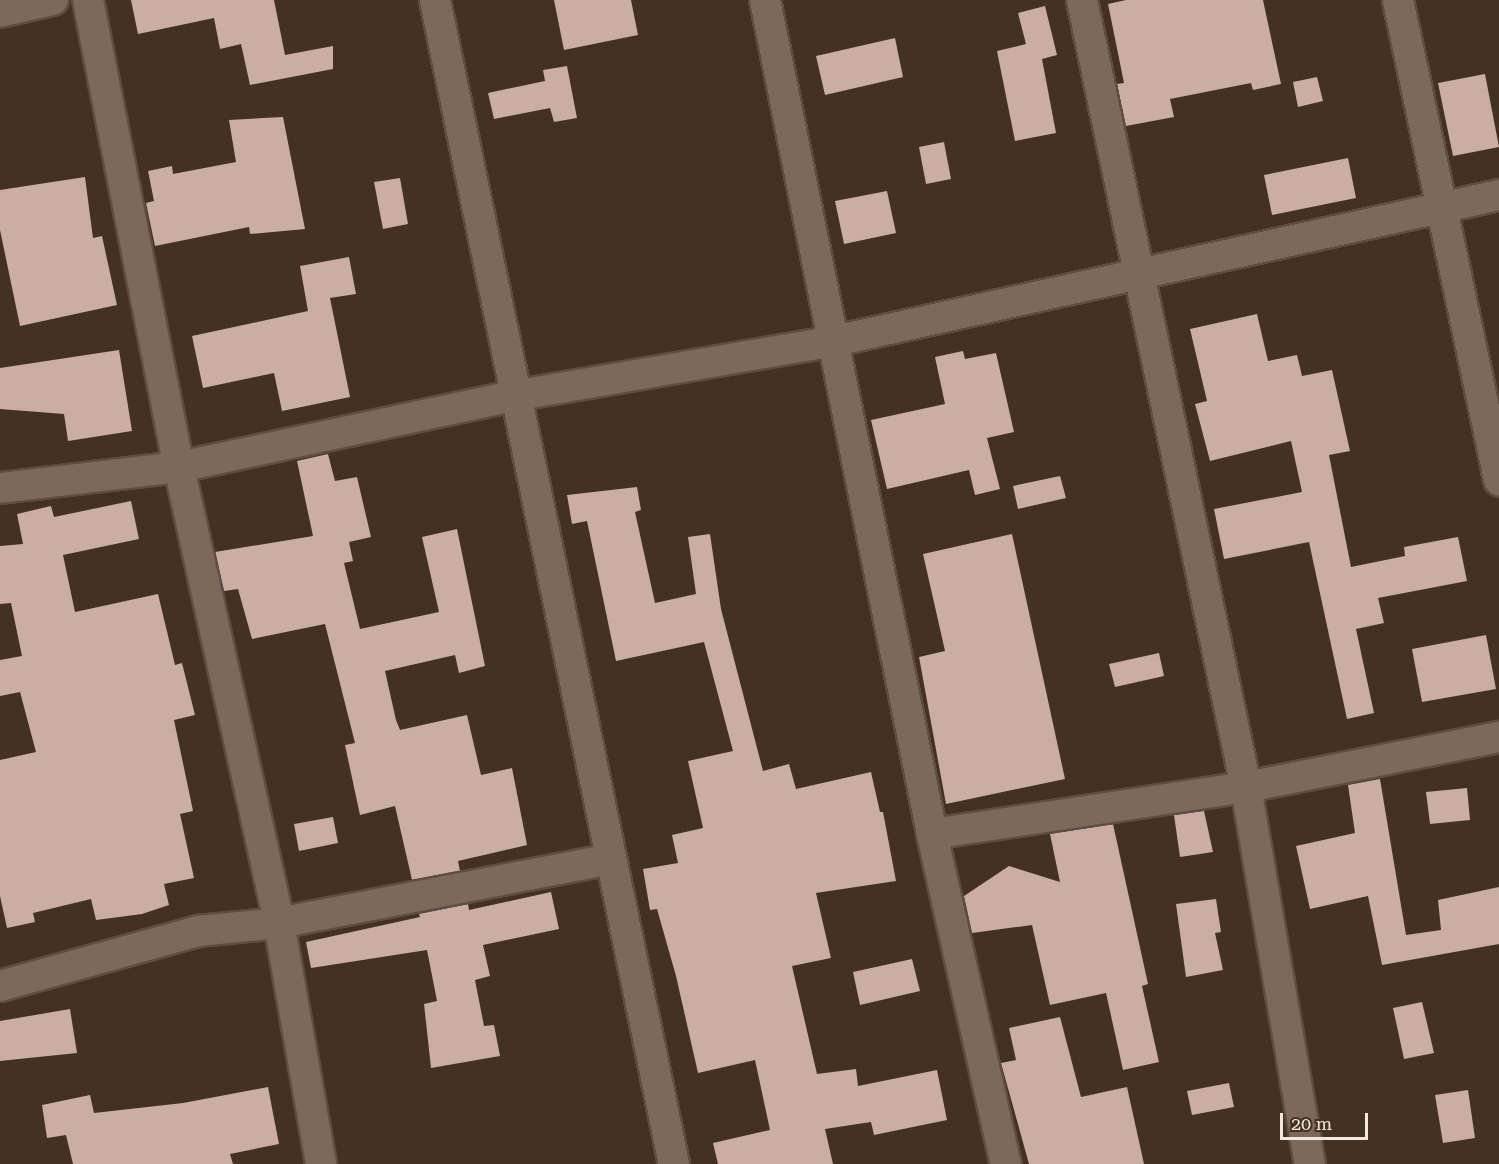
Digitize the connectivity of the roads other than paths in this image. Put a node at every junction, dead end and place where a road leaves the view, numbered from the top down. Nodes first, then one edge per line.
1 (53, 0) edge
2 (88, 0) edge
3 (435, 0) edge
4 (765, 0) edge
5 (1083, 0) edge
6 (1398, 0) edge
7 (0, 12) edge
8 (1499, 195) edge
9 (1441, 206) junction
10 (1142, 272) junction
11 (830, 342) junction
12 (513, 396) junction
13 (179, 467) junction
14 (1499, 480) edge
15 (0, 488) edge
16 (1499, 737) edge
17 (1246, 788) junction
18 (932, 834) junction
19 (611, 859) junction
20 (279, 922) junction
21 (0, 986) edge
22 (321, 1164) edge
23 (674, 1164) edge
24 (1006, 1164) edge
25 (1310, 1164) edge

1 - 7 street
2 - 13 street
3 - 12 street
4 - 11 street
5 - 10 street
6 - 9 street
8 - 9 street
9 - 10 street
9 - 14 street
10 - 11 street
10 - 17 street
11 - 12 street
11 - 18 street
12 - 13 street
12 - 19 street
13 - 15 street
13 - 20 street
16 - 17 street
17 - 18 street
17 - 25 street
18 - 24 street
19 - 20 street
19 - 23 street
20 - 21 street
20 - 22 street

